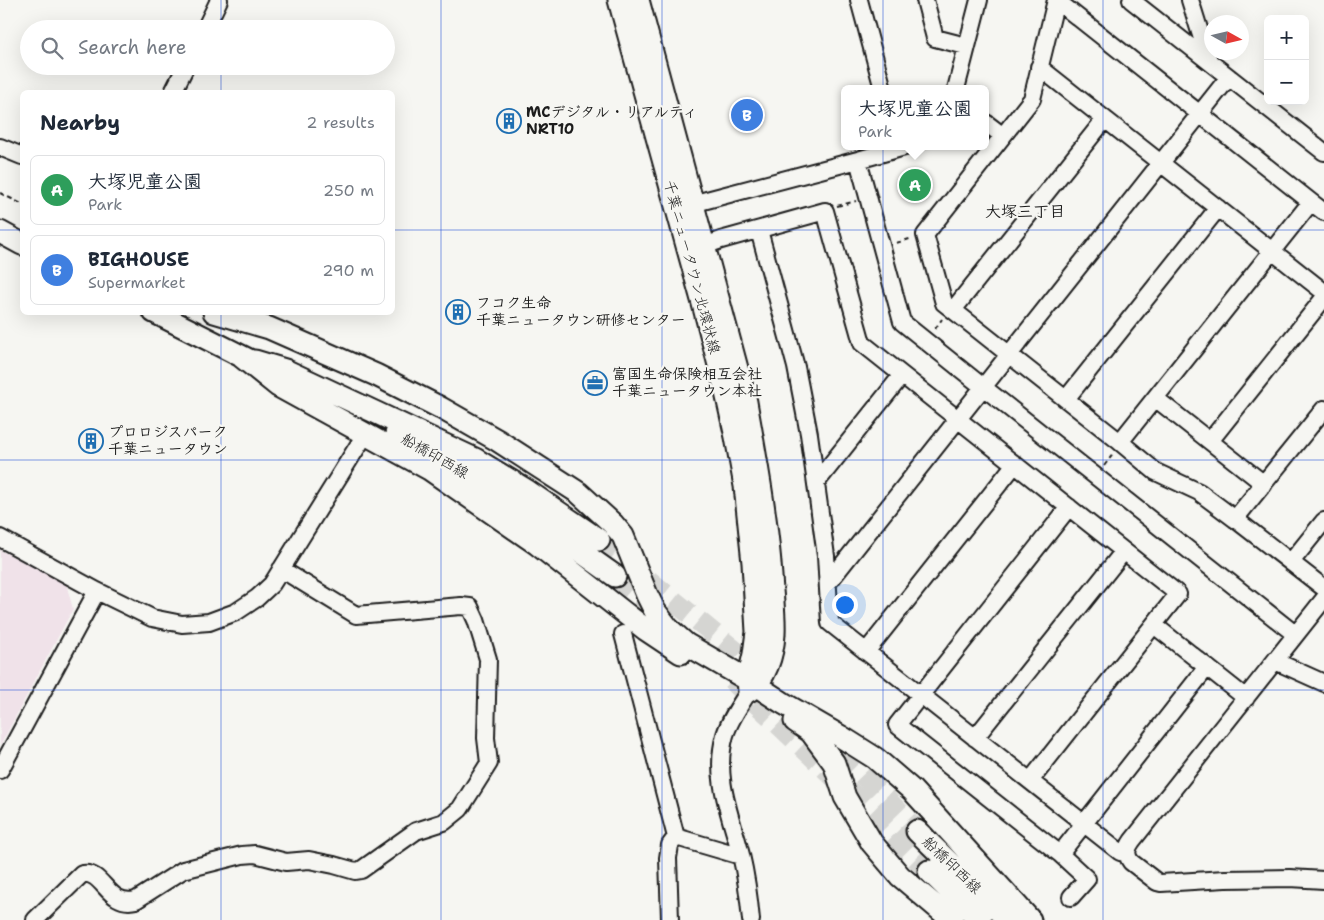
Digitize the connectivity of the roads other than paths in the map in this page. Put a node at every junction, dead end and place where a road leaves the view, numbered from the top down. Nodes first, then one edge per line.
1 (219, 0) edge
2 (619, 0) edge
3 (638, 0) edge
4 (859, 0) edge
5 (925, 0) edge
6 (978, 0) edge
7 (1131, 0) edge
8 (1190, 0) edge
9 (209, 20) edge
10 (966, 46) junction
11 (1209, 61) junction
12 (1039, 67) junction
13 (182, 75) edge
14 (1229, 77) junction
15 (882, 85) edge
16 (957, 85) edge
17 (174, 90) edge
18 (1200, 114) junction
19 (1105, 119) junction
20 (989, 126) edge
21 (1003, 136) junction
22 (0, 146) edge
23 (894, 150) edge
24 (1324, 152) edge
25 (20, 155) edge
26 (858, 160) junction
27 (1161, 163) junction
28 (703, 201) dead end
29 (1310, 202) junction
30 (1218, 208) junction
31 (1324, 212) edge
32 (0, 228) edge
33 (759, 230) junction
34 (0, 232) edge
35 (20, 235) edge
36 (20, 243) edge
37 (698, 243) junction
38 (1272, 251) junction
39 (1324, 292) edge
40 (1324, 298) edge
41 (952, 309) junction
42 (160, 315) edge
43 (224, 315) edge
44 (1009, 354) junction
45 (242, 357) junction
46 (902, 375) junction
47 (1155, 398) junction
48 (1066, 399) junction
49 (1324, 409) edge
50 (958, 419) junction
51 (366, 434) junction
52 (1120, 442) junction
53 (1210, 442) junction
54 (1015, 464) junction
55 (816, 483) junction
56 (1264, 484) junction
57 (1069, 507) junction
58 (1236, 519) junction
59 (1324, 521) edge
60 (0, 538) edge
61 (598, 540) tunnel mouth
62 (1124, 551) junction
63 (1291, 562) junction
64 (281, 569) junction
65 (615, 576) tunnel mouth
66 (828, 583) junction
67 (1324, 588) edge
68 (97, 591) junction
69 (1324, 599) edge
70 (1154, 625) junction
71 (1291, 630) dead end
72 (623, 634) dead end
73 (866, 652) junction
74 (1275, 661) junction
75 (1207, 667) junction
76 (1324, 683) edge
77 (751, 686) junction
78 (921, 694) junction
79 (1246, 698) junction
80 (975, 738) junction
81 (0, 770) edge
82 (1030, 781) junction
83 (1084, 823) junction
84 (917, 831) tunnel mouth
85 (676, 838) junction
86 (1127, 853) junction
87 (1060, 854) junction
88 (741, 856) junction
89 (930, 871) tunnel mouth
90 (1324, 880) edge
91 (1071, 897) dead end
92 (35, 920) edge
93 (670, 920) edge
94 (751, 920) edge
95 (952, 920) edge
96 (980, 920) edge
97 (1008, 920) edge
98 (1030, 920) edge

1 - 9 street
2 - 37 main road, 千葉ニュータウン北環状線
3 - 37 main road, 千葉ニュータウン北環状線
4 - 15 street
5 - 10 street
6 - 10 street
7 - 11 street
8 - 11 street
10 - 16 street
11 - 14 street
12 - 18 street
12 - 19 street
12 - 21 street
13 - 17 street
14 - 18 street
14 - 24 street
18 - 27 street
18 - 29 street
19 - 27 street
19 - 41 street
20 - 21 street
21 - 41 street
22 - 25 street
23 - 26 street
26 - 28 street
26 - 71 street
27 - 30 street
27 - 44 street
29 - 31 street
29 - 38 street
30 - 38 street
30 - 48 street
32 - 35 main road
33 - 37 street
33 - 46 street
33 - 55 street
34 - 36 main road
37 - 77 main road, 千葉ニュータウン北環状線
38 - 39 street
38 - 47 street
40 - 53 street
41 - 44 street
42 - 45 main road, 船橋印西線
43 - 77 main road
44 - 48 street
44 - 50 street
45 - 51 main road
45 - 61 main road, 船橋印西線
45 - 65 main road, 船橋印西線
46 - 50 street
46 - 55 street
47 - 52 street
47 - 53 street
48 - 52 street
49 - 56 street
50 - 54 street
50 - 66 street
51 - 64 street
51 - 77 main road
52 - 58 street
53 - 56 street
54 - 57 street
54 - 73 street
55 - 66 street
56 - 58 street
57 - 62 street
57 - 78 street
58 - 63 street
59 - 63 street
60 - 68 street
62 - 70 street
62 - 80 street
63 - 67 street
64 - 68 street
64 - 92 street
66 - 73 street
68 - 81 street
69 - 74 street
70 - 75 street
70 - 82 street
72 - 85 street
73 - 78 street
74 - 76 street
74 - 79 street
75 - 79 street
75 - 83 street
77 - 88 street
77 - 95 main road
77 - 98 main road
78 - 80 street
78 - 87 street
79 - 86 street
80 - 82 street
82 - 83 street
83 - 86 street
83 - 87 street
84 - 97 main road, 船橋印西線
85 - 88 street
85 - 93 street
86 - 90 street
87 - 91 street
88 - 94 street
89 - 96 main road, 船橋印西線

